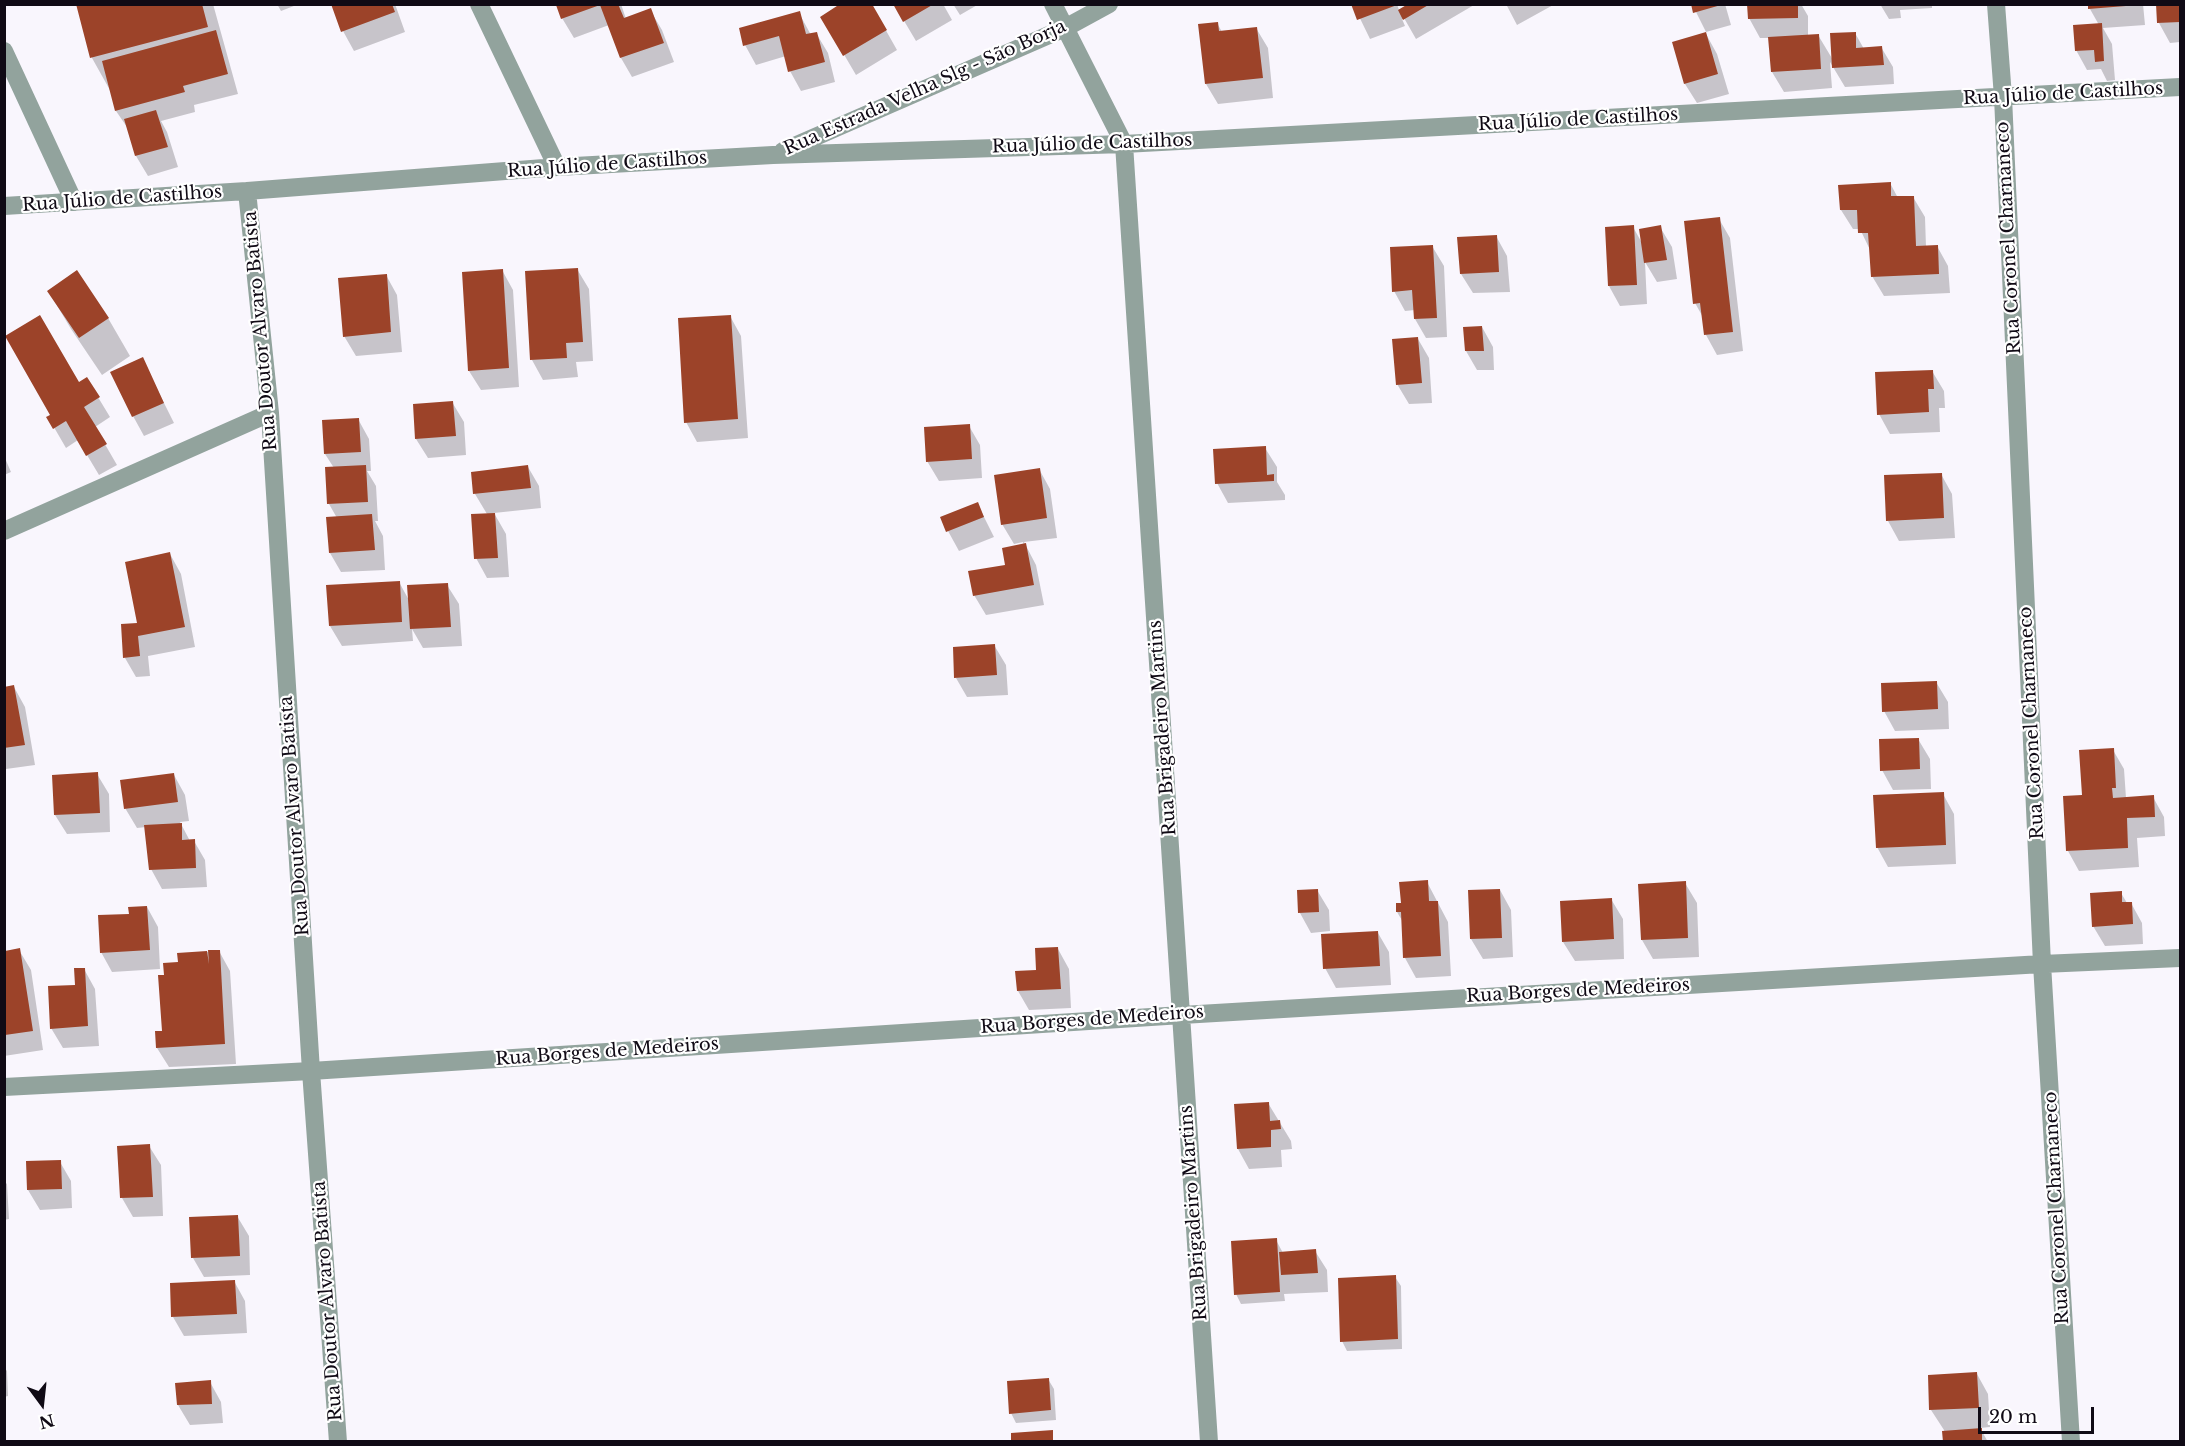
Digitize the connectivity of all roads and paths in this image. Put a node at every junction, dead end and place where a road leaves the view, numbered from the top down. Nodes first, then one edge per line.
1 (479, 4) edge
2 (1053, 4) edge
3 (1109, 4) edge
4 (1996, 4) edge
5 (1065, 28) junction
6 (4, 51) edge
7 (2181, 87) edge
8 (2003, 97) junction
9 (1124, 144) junction
10 (773, 155) junction
11 (557, 167) junction
12 (247, 191) junction
13 (74, 202) junction
14 (4, 206) edge
15 (270, 413) junction
16 (4, 531) edge
17 (2181, 958) edge
18 (2043, 964) junction
19 (1182, 1015) junction
20 (311, 1071) junction
21 (4, 1087) edge
22 (338, 1442) edge
23 (1209, 1442) edge
24 (2071, 1442) edge

1 - 11 street
2 - 5 street, Rua Brigadeiro Martins
3 - 5 street, Rua Estrada Velha Slg - São Borja
4 - 8 street, Rua Coronel Charnaneco
5 - 9 street, Rua Brigadeiro Martins
5 - 10 street, Rua Estrada Velha Slg - São Borja
6 - 13 street
7 - 8 street, Rua Júlio de Castilhos
8 - 9 street, Rua Júlio de Castilhos
8 - 18 street, Rua Coronel Charnaneco
9 - 10 street, Rua Júlio de Castilhos
9 - 19 street, Rua Brigadeiro Martins
10 - 11 street, Rua Júlio de Castilhos
11 - 12 street, Rua Júlio de Castilhos
12 - 13 street, Rua Júlio de Castilhos
12 - 15 street, Rua Doutor Alvaro Batista
13 - 14 street, Rua Júlio de Castilhos
15 - 16 street
15 - 20 street, Rua Doutor Alvaro Batista
17 - 18 street, Rua Borges de Medeiros
18 - 19 street, Rua Borges de Medeiros
18 - 24 street, Rua Coronel Charnaneco
19 - 20 street, Rua Borges de Medeiros
19 - 23 street, Rua Brigadeiro Martins
20 - 21 street, Rua Borges de Medeiros
20 - 22 street, Rua Doutor Alvaro Batista

